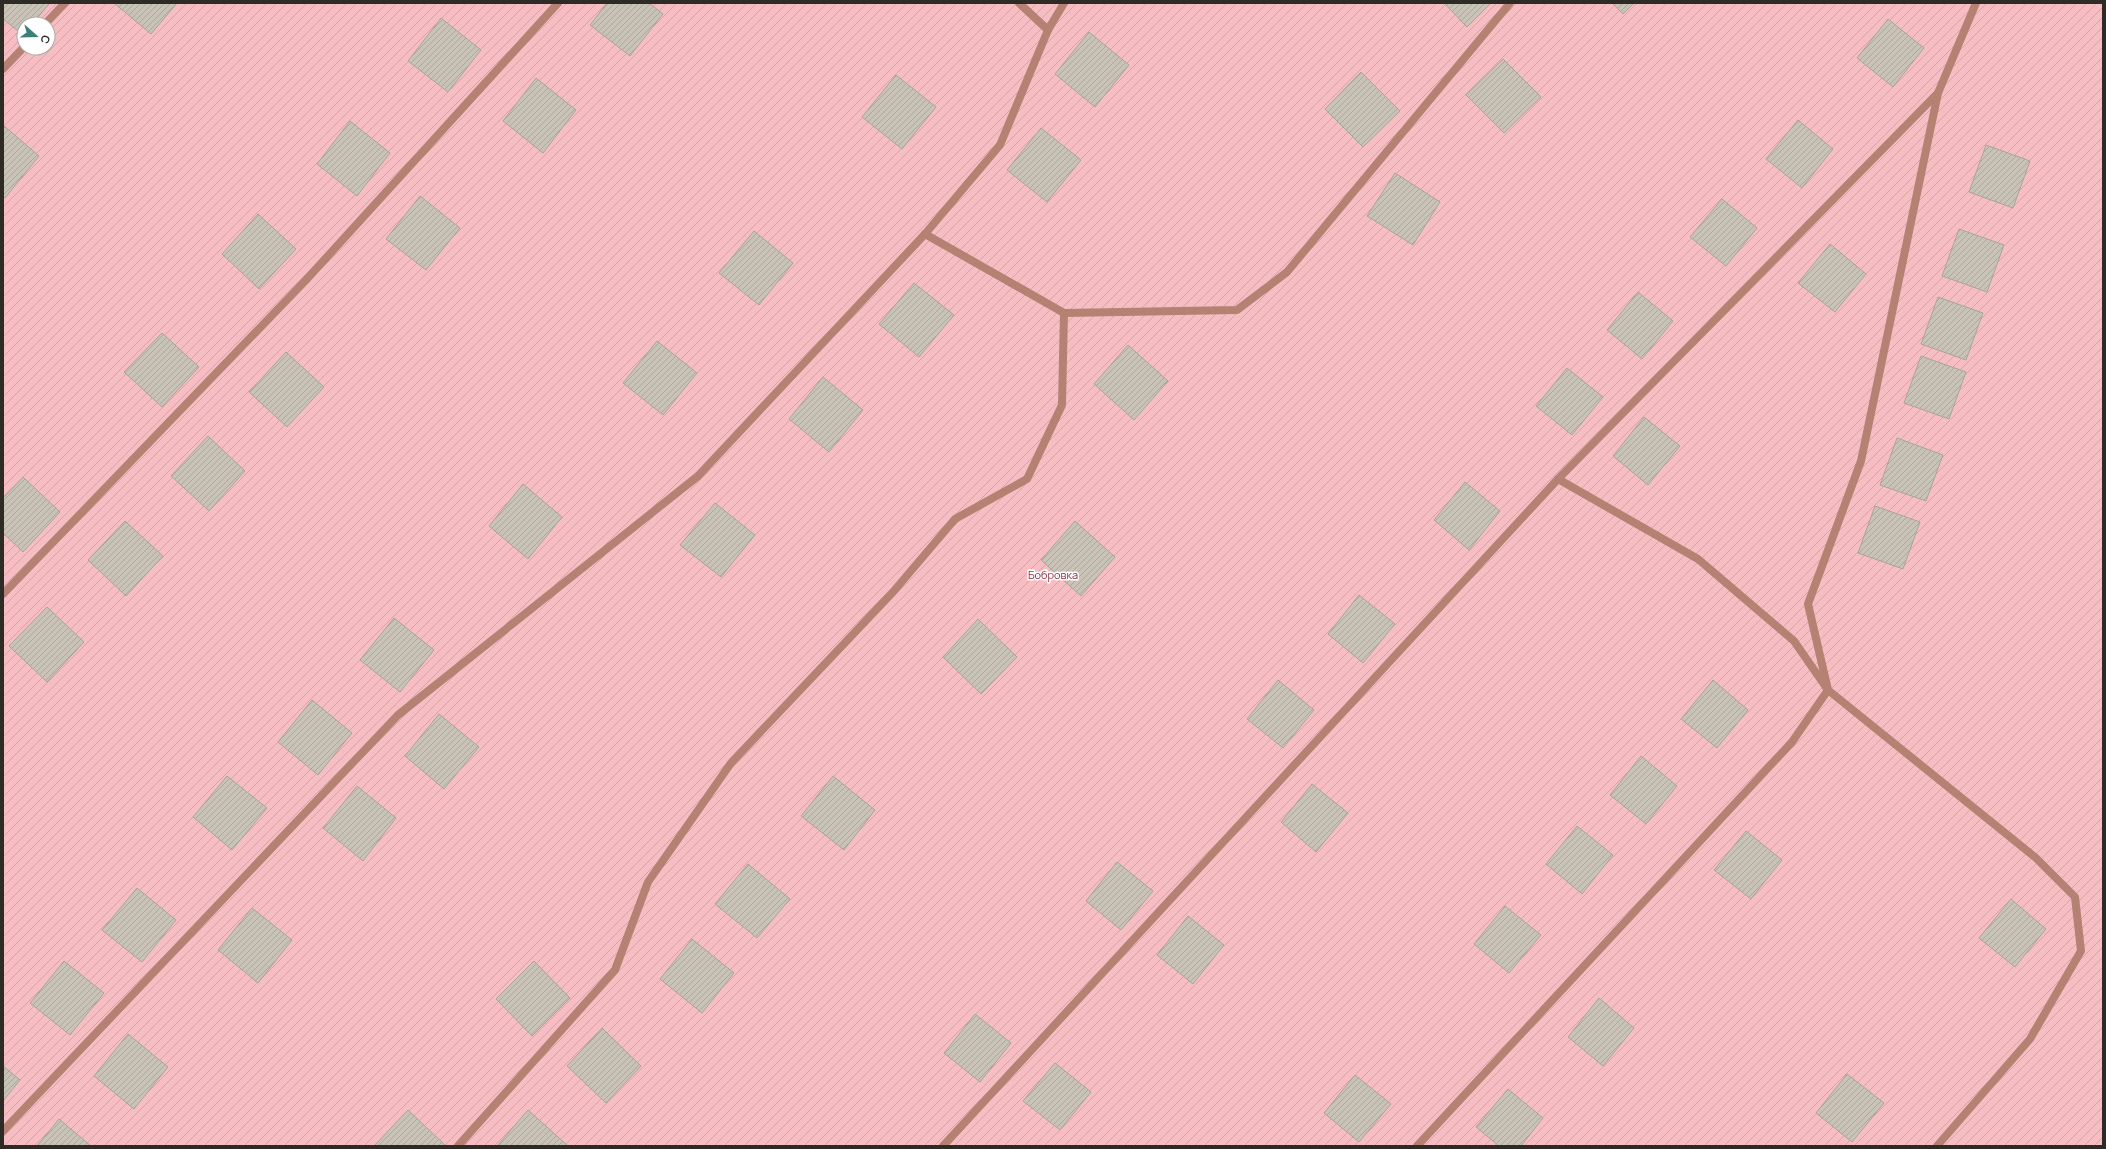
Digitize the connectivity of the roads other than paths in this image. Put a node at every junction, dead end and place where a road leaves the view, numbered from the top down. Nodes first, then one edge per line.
1 (65, 3) edge
2 (558, 3) edge
3 (1019, 3) edge
4 (1064, 3) edge
5 (1510, 3) edge
6 (1976, 3) edge
7 (53, 16) edge
8 (1048, 30) junction
9 (16, 55) edge
10 (3, 69) edge
11 (1938, 93) junction
12 (925, 234) junction
13 (1064, 313) junction
14 (1558, 479) junction
15 (3, 594) edge
16 (1828, 690) junction
17 (3, 1131) edge
18 (458, 1146) edge
19 (943, 1146) edge
20 (1417, 1146) edge
21 (1937, 1146) edge

1 - 7 street
2 - 15 street
3 - 8 street
4 - 8 street
5 - 13 street
6 - 11 street
8 - 12 street
9 - 10 street
11 - 14 street
11 - 16 street
12 - 13 street
12 - 17 street
13 - 18 street
14 - 16 street
14 - 19 street
16 - 20 street
16 - 21 street

